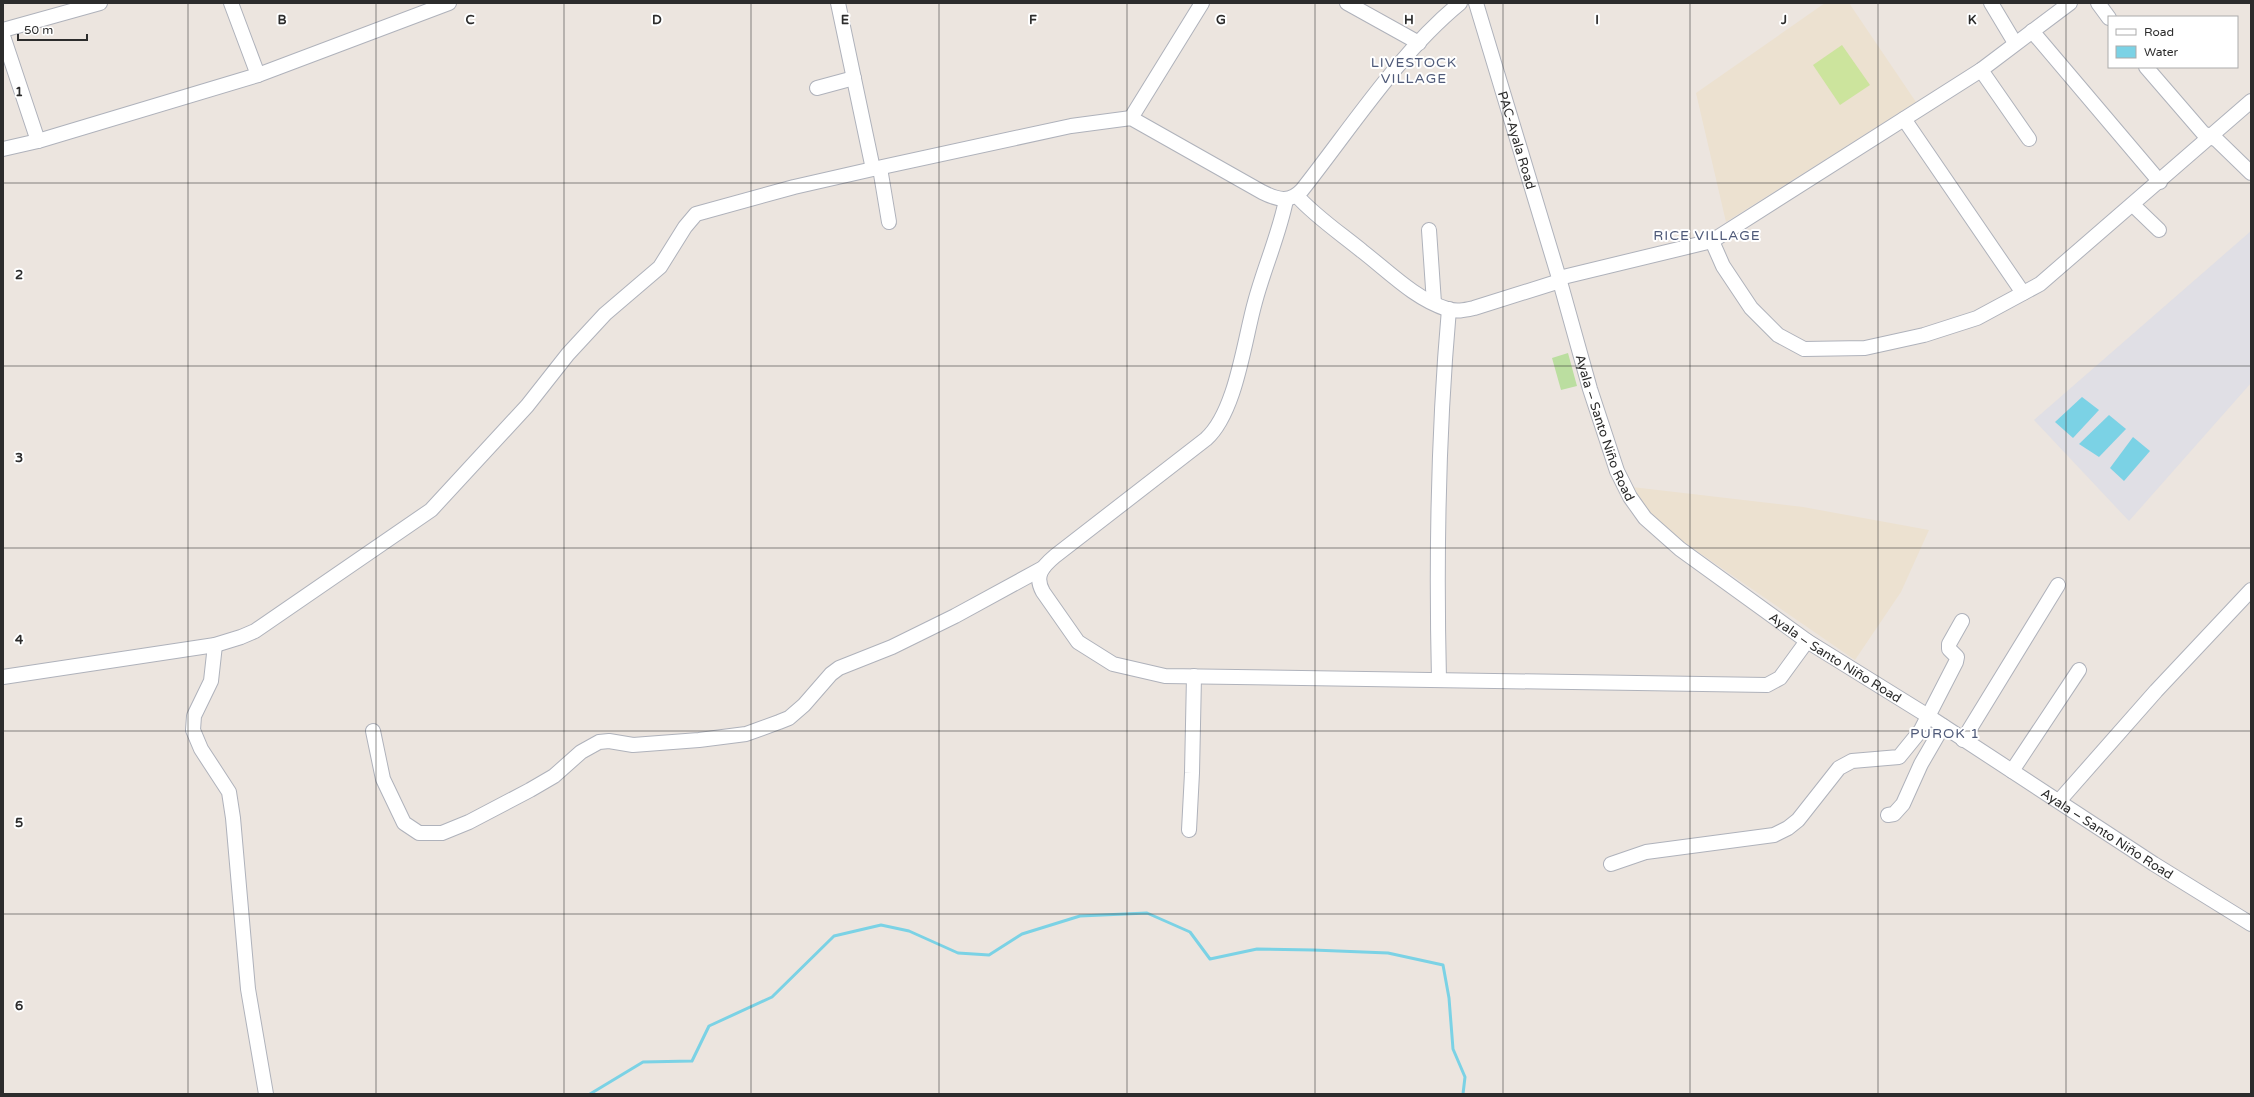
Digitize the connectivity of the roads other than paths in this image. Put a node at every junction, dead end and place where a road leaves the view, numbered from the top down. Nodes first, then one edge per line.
1 (100, 3) edge
2 (231, 3) edge
3 (449, 3) edge
4 (838, 3) edge
5 (1202, 3) edge
6 (1347, 3) edge
7 (1460, 3) edge
8 (1476, 3) edge
9 (1991, 3) edge
10 (2070, 3) edge
11 (2098, 3) edge
12 (431, 6) edge
13 (2108, 17) edge
14 (3, 30) edge
15 (2032, 31) junction
16 (3, 36) edge
17 (1419, 43) junction
18 (2015, 43) junction
19 (2147, 68) edge
20 (1980, 70) junction
21 (258, 75) junction
22 (854, 78) junction
23 (817, 88) dead end
24 (2251, 101) edge
25 (1131, 118) junction
26 (1904, 119) junction
27 (2210, 136) junction
28 (2029, 139) dead end
29 (38, 141) junction
30 (3, 149) edge
31 (876, 168) junction
32 (2251, 173) edge
33 (2160, 182) junction
34 (1291, 198) junction
35 (2133, 205) junction
36 (889, 222) dead end
37 (1429, 230) dead end
38 (2159, 230) dead end
39 (1712, 241) junction
40 (1559, 279) junction
41 (2023, 293) junction
42 (1434, 303) junction
43 (1449, 310) junction
44 (1042, 568) junction
45 (2058, 585) dead end
46 (2251, 590) edge
47 (1962, 621) dead end
48 (1807, 641) junction
49 (215, 644) junction
50 (2079, 670) dead end
51 (1194, 676) junction
52 (3, 677) edge
53 (1439, 680) junction
54 (1928, 716) junction
55 (1943, 726) junction
56 (373, 731) dead end
57 (1963, 740) junction
58 (2012, 771) junction
59 (2059, 801) junction
60 (1888, 815) dead end
61 (1189, 830) dead end
62 (1611, 864) dead end
63 (2251, 924) edge
64 (266, 1094) edge

1 - 14 street
2 - 21 street
3 - 12 street
4 - 22 street
5 - 25 street
6 - 17 street
7 - 17 street
8 - 40 street, PAC-Ayala Road
9 - 18 street
10 - 15 street
11 - 13 street
12 - 21 street
15 - 18 street
15 - 33 street
16 - 29 street
17 - 34 street
18 - 20 street
19 - 27 street
20 - 26 street
20 - 28 street
21 - 29 street
22 - 23 street
22 - 31 street
24 - 27 street
25 - 31 street
25 - 34 street
26 - 39 street
26 - 41 street
27 - 32 street
27 - 33 street
29 - 30 street
31 - 36 street
31 - 49 street
33 - 35 street
34 - 42 street
34 - 44 street
35 - 38 street
35 - 41 street
37 - 42 street
39 - 40 street
39 - 41 street
40 - 43 street
40 - 48 street, Ayala – Santo Niño Road
42 - 43 street
43 - 53 street
44 - 51 street
44 - 56 street
45 - 57 street
46 - 59 street
47 - 54 street
48 - 53 street
48 - 54 street, Ayala – Santo Niño Road
49 - 52 street
49 - 64 street
50 - 58 street
51 - 53 street
51 - 61 street
54 - 55 street, Ayala – Santo Niño Road
54 - 62 street
55 - 57 street, Ayala – Santo Niño Road
55 - 60 street
57 - 58 street, Ayala – Santo Niño Road
58 - 59 street, Ayala – Santo Niño Road
59 - 63 street, Ayala – Santo Niño Road

